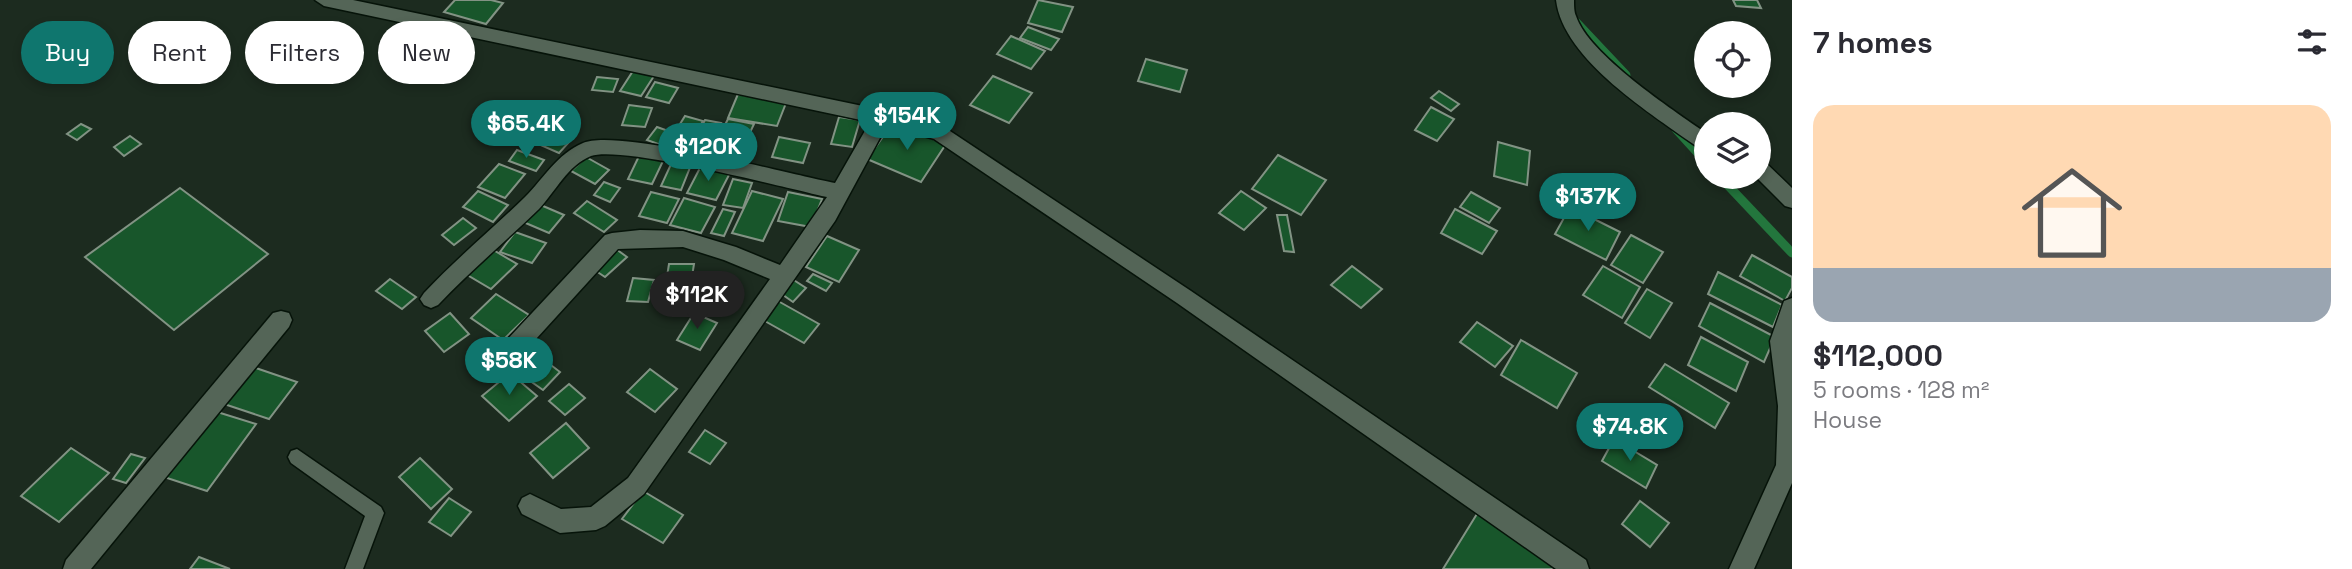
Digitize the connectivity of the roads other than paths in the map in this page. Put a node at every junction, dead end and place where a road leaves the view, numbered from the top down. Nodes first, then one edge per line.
1 (324, 0) edge
2 (1565, 0) edge
3 (882, 117) junction
4 (1694, 134) edge
5 (1771, 180) edge
6 (840, 192) junction
7 (1792, 200) edge
8 (784, 276) junction
9 (431, 299) dead end
10 (1792, 307) edge
11 (281, 320) dead end
12 (497, 366) dead end
13 (297, 457) dead end
14 (530, 506) dead end
15 (75, 569) edge
16 (354, 569) edge
17 (1577, 569) edge
18 (1741, 569) edge

1 - 3 street
2 - 4 street
3 - 6 street
3 - 17 street
5 - 7 street
6 - 8 street
6 - 9 street
8 - 12 street
8 - 14 street
10 - 18 street
11 - 15 street
13 - 16 lane

